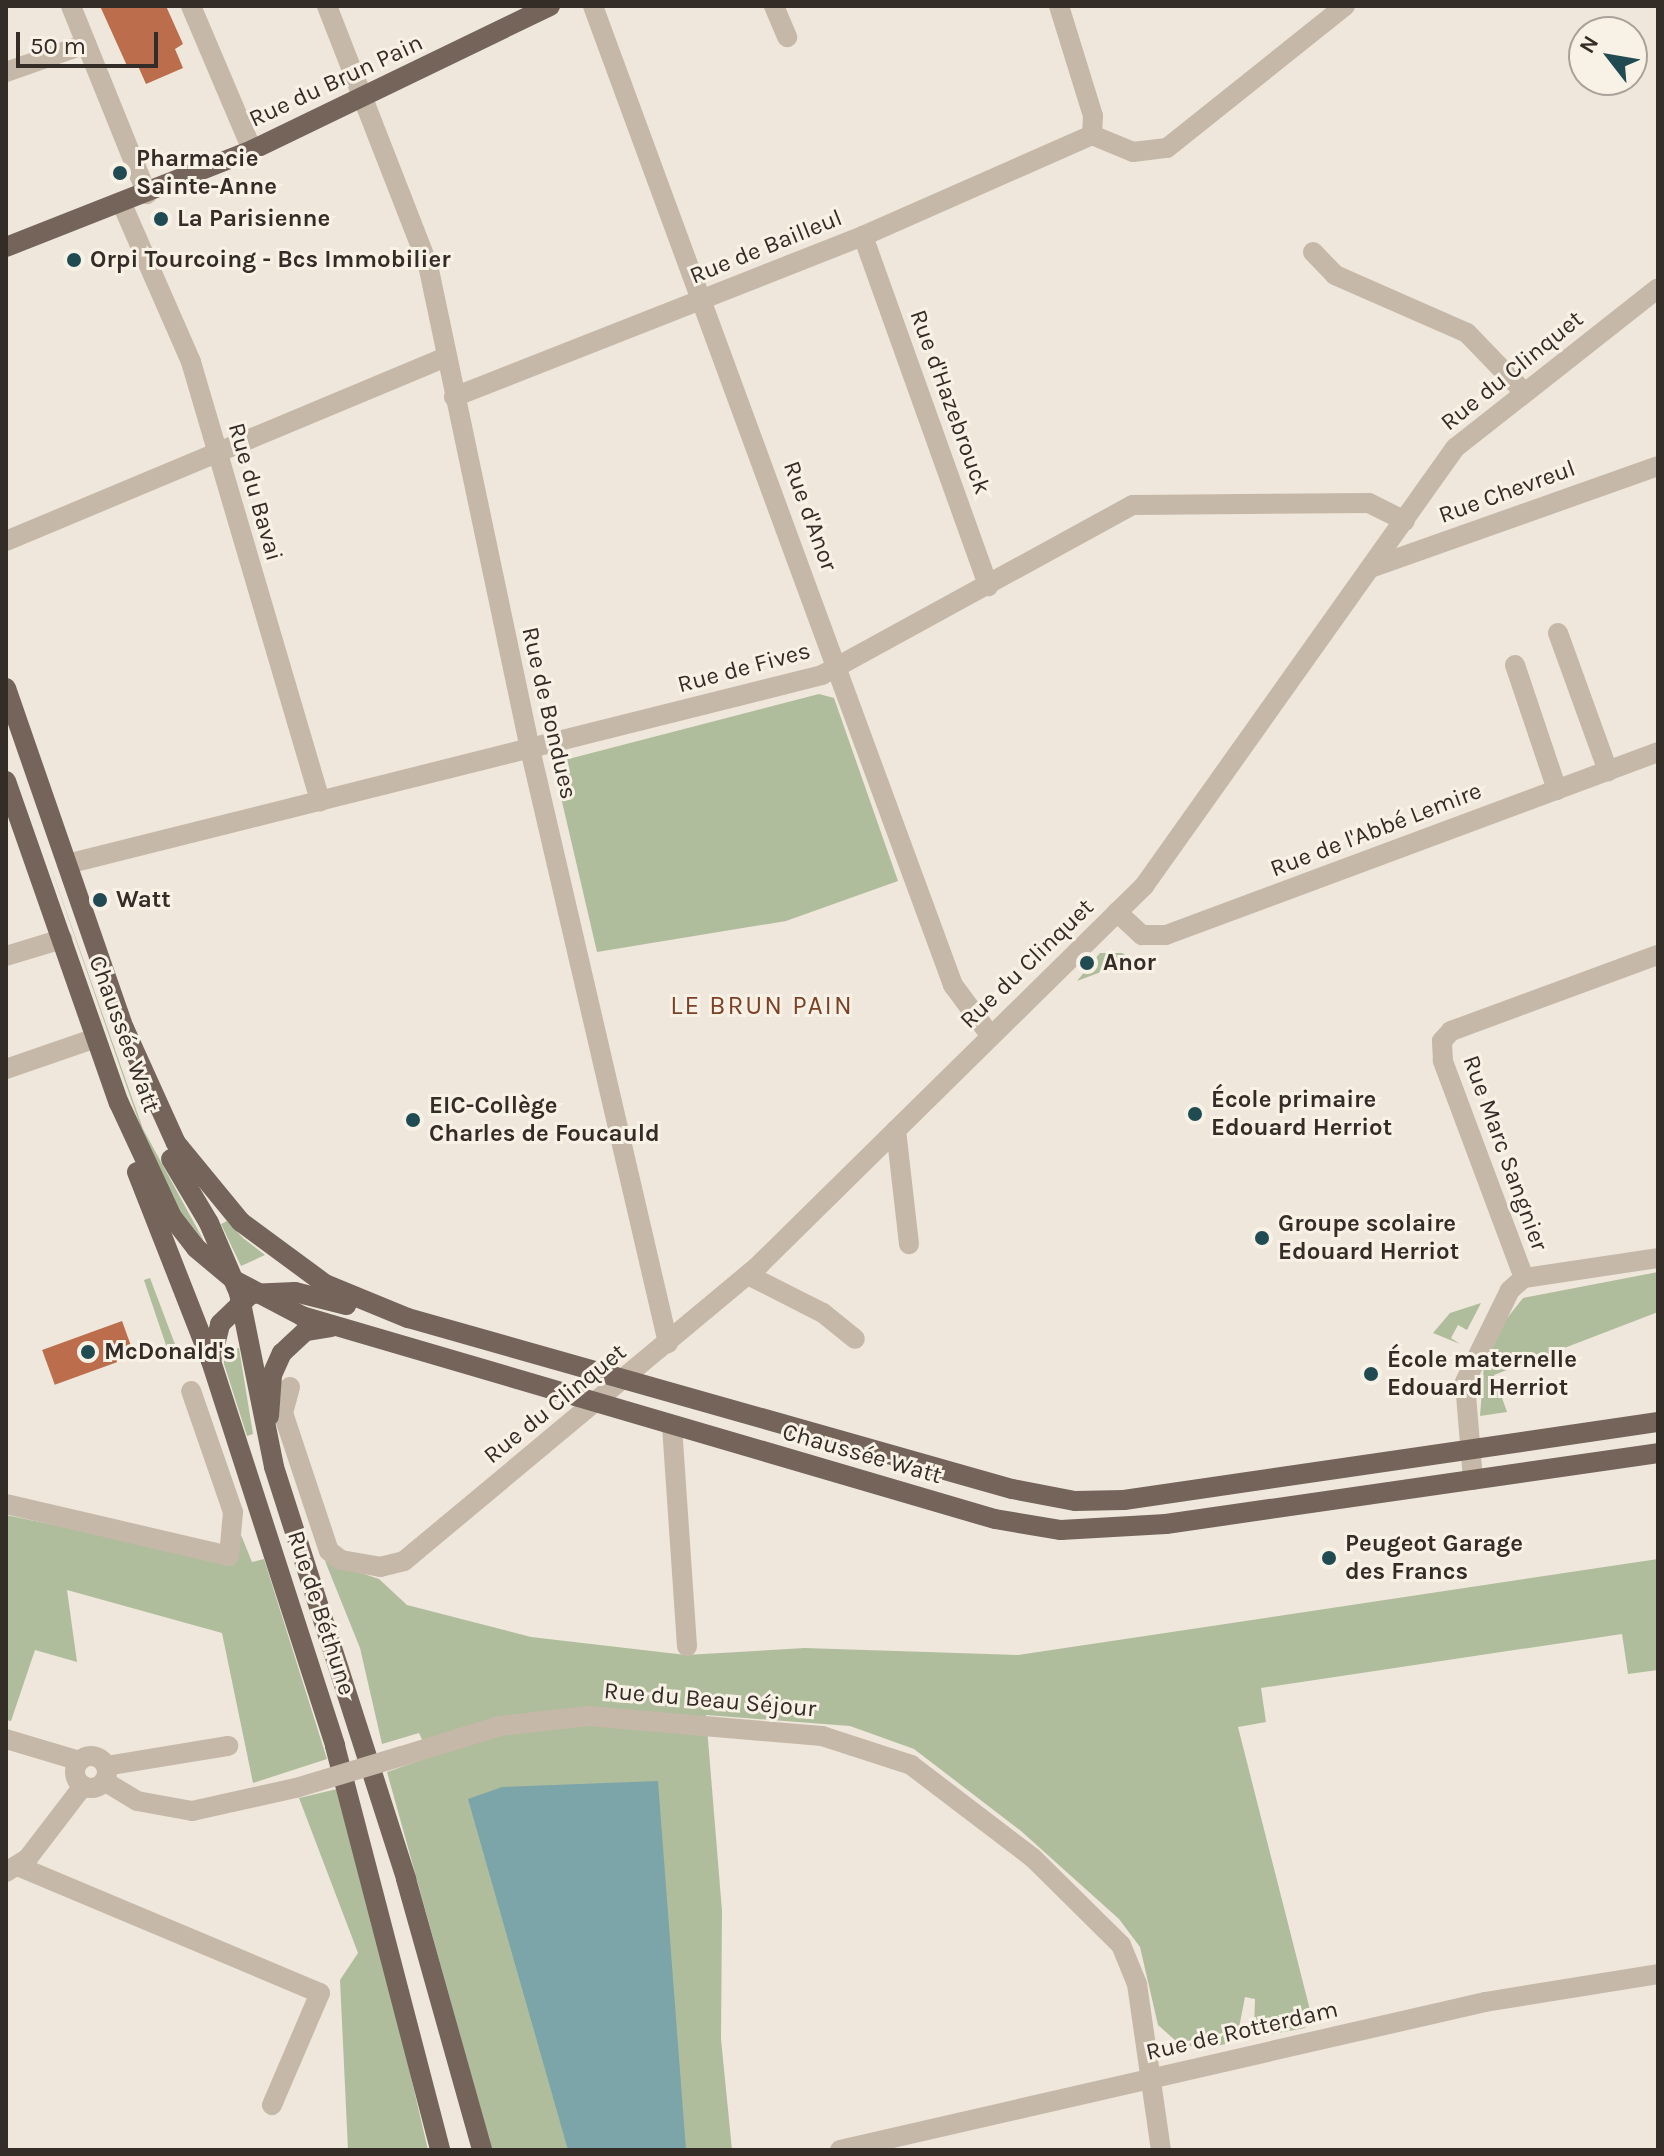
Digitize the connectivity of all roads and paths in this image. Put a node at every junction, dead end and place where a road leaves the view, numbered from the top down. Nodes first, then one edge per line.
1 (71, 6) edge
2 (191, 6) edge
3 (327, 6) edge
4 (550, 6) edge
5 (593, 6) edge
6 (774, 6) edge
7 (1059, 6) edge
8 (1345, 6) edge
9 (787, 37) dead end
10 (86, 44) junction
11 (6, 72) edge
12 (362, 100) junction
13 (1092, 135) junction
14 (252, 150) junction
15 (147, 194) junction
16 (122, 204) junction
17 (863, 236) junction
18 (6, 247) edge
19 (1313, 252) dead end
20 (1658, 288) edge
21 (703, 301) junction
22 (446, 357) junction
23 (1524, 392) junction
24 (454, 397) junction
25 (216, 454) junction
26 (1658, 466) edge
27 (1405, 521) junction
28 (6, 541) edge
29 (1373, 567) junction
30 (988, 586) junction
31 (1558, 633) dead end
32 (1515, 665) dead end
33 (838, 668) junction
34 (6, 688) edge
35 (530, 749) junction
36 (1658, 752) edge
37 (1608, 771) junction
38 (6, 781) edge
39 (1557, 790) junction
40 (320, 801) junction
41 (67, 864) junction
42 (1117, 912) junction
43 (62, 939) junction
44 (1658, 955) edge
45 (6, 956) edge
46 (124, 1028) junction
47 (990, 1035) junction
48 (96, 1038) junction
49 (6, 1069) edge
50 (119, 1103) junction
51 (896, 1130) junction
52 (909, 1244) dead end
53 (1658, 1258) edge
54 (748, 1275) junction
55 (1524, 1278) junction
56 (234, 1280) junction
57 (248, 1296) junction
58 (408, 1318) junction
59 (332, 1327) junction
60 (855, 1339) dead end
61 (668, 1343) junction
62 (211, 1361) junction
63 (628, 1379) junction
64 (290, 1387) dead end
65 (191, 1391) dead end
66 (596, 1404) junction
67 (1658, 1422) edge
68 (672, 1426) junction
69 (1469, 1448) junction
70 (1658, 1453) edge
71 (274, 1467) junction
72 (1473, 1480) junction
73 (6, 1504) edge
74 (336, 1558) joint
75 (687, 1646) dead end
76 (6, 1739) edge
77 (228, 1746) dead end
78 (80, 1761) junction
79 (105, 1773) junction
80 (83, 1786) junction
81 (13, 1869) edge
82 (1658, 1974) edge
83 (1150, 2078) junction
84 (272, 2105) dead end
85 (440, 2150) edge
86 (482, 2150) edge
87 (840, 2150) edge
88 (1161, 2150) edge

1 - 10 street
2 - 14 street
3 - 12 street, Rue de Bondues
4 - 12 main road, Rue du Brun Pain
5 - 21 street, Rue d'Anor
6 - 9 street
7 - 13 street
8 - 13 street
10 - 11 street
10 - 15 street
12 - 14 main road, Rue du Brun Pain
12 - 22 street, Rue de Bondues
13 - 17 street, Rue de Bailleul
14 - 15 main road, Rue du Brun Pain
15 - 16 main road, Rue du Brun Pain
16 - 18 main road, Rue du Brun Pain
16 - 25 street, Rue du Bavai
17 - 21 street, Rue de Bailleul
17 - 30 street, Rue d'Hazebrouck
19 - 23 street
20 - 23 street, Rue du Clinquet
21 - 24 street, Rue de Bailleul
21 - 33 street, Rue d'Anor
22 - 24 street, Rue de Bondues
22 - 25 street
23 - 27 street, Rue du Clinquet
24 - 35 street, Rue de Bondues
25 - 28 street
25 - 40 street, Rue du Bavai
26 - 29 street, Rue Chevreul
27 - 29 street, Rue du Clinquet
27 - 30 street, Rue de Fives
29 - 42 street, Rue du Clinquet
30 - 33 street, Rue de Fives
31 - 37 street
32 - 39 street
33 - 35 street, Rue de Fives
33 - 47 street, Rue d'Anor
34 - 41 main road, Chaussée Watt
35 - 40 street, Rue de Fives
35 - 61 street, Rue de Bondues
36 - 37 street, Rue de l'Abbé Lemire
37 - 39 street, Rue de l'Abbé Lemire
38 - 43 main road, Chaussée Watt
39 - 42 street, Rue de l'Abbé Lemire
40 - 41 street, Rue de Fives
41 - 46 main road, Chaussée Watt
42 - 47 street, Rue du Clinquet
43 - 45 street
43 - 48 main road, Chaussée Watt
44 - 55 street, Rue Marc Sangnier
46 - 56 main road, Chaussée Watt
46 - 58 main road, Chaussée Watt
47 - 51 street, Rue du Clinquet
48 - 49 street
48 - 50 main road, Chaussée Watt
50 - 56 main road, Chaussée Watt
50 - 62 main road, Rue de Béthune
51 - 52 street
51 - 54 street, Rue du Clinquet
53 - 55 street
54 - 60 street
54 - 61 street, Rue du Clinquet
55 - 69 street
56 - 57 main road, Chaussée Watt
57 - 58 main road, Chaussée Watt
57 - 59 main road, Chaussée Watt
57 - 62 main road
57 - 71 main road, Rue de Béthune
58 - 63 main road, Chaussée Watt
59 - 66 main road, Chaussée Watt
59 - 71 main road, Rue de Béthune
61 - 63 street, Rue du Clinquet
62 - 85 main road, Rue de Béthune
63 - 66 street, Rue du Clinquet
63 - 69 main road, Chaussée Watt
64 - 74 street, Rue de Béthune
65 - 73 street
66 - 68 main road, Chaussée Watt
66 - 74 street, Rue du Clinquet
67 - 69 main road, Chaussée Watt
68 - 72 main road, Chaussée Watt
68 - 75 street
69 - 72 street
70 - 72 main road, Chaussée Watt
71 - 86 main road, Rue de Béthune
76 - 78 street
77 - 79 street
78 - 79 street
78 - 80 street
79 - 80 street
79 - 83 street, Rue du Beau Séjour, bridge
80 - 81 street
81 - 84 street
82 - 83 street, Rue de Rotterdam
83 - 87 street, Rue de Rotterdam
83 - 88 street, Rue du Beau Séjour

